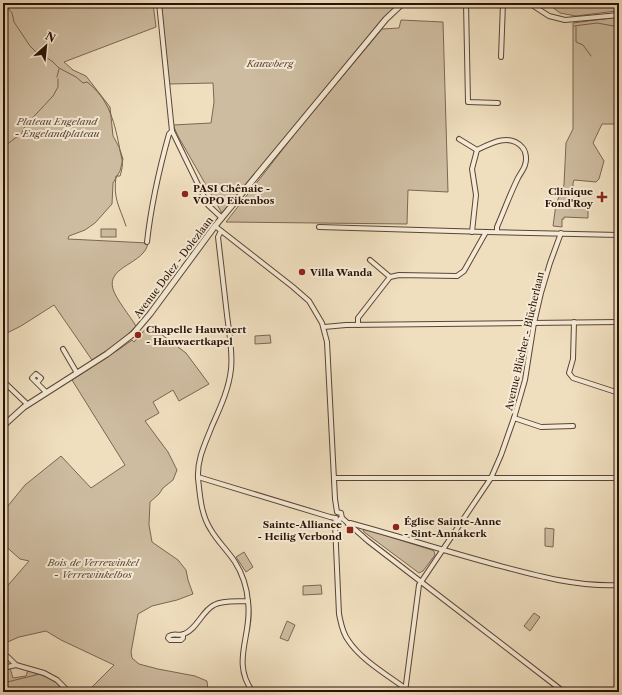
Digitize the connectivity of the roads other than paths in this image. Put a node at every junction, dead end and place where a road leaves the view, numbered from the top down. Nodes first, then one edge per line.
1 (159, 3) edge
2 (402, 3) edge
3 (466, 3) edge
4 (503, 3) edge
5 (528, 3) edge
6 (619, 14) edge
7 (501, 57) dead end
8 (498, 103) dead end
9 (172, 131) junction
10 (459, 139) dead end
11 (477, 150) junction
12 (222, 218) junction
13 (215, 226) junction
14 (319, 227) dead end
15 (221, 231) junction
16 (472, 232) junction
17 (486, 232) junction
18 (497, 232) junction
19 (561, 233) junction
20 (619, 234) edge
21 (147, 242) dead end
22 (370, 260) dead end
23 (390, 277) junction
24 (534, 322) junction
25 (574, 322) junction
26 (619, 322) edge
27 (358, 325) junction
28 (324, 327) junction
29 (63, 349) dead end
30 (77, 373) junction
31 (3, 381) edge
32 (37, 383) dead end
33 (46, 392) junction
34 (619, 393) edge
35 (27, 404) junction
36 (514, 418) junction
37 (3, 426) edge
38 (572, 426) dead end
39 (198, 477) junction
40 (334, 478) junction
41 (491, 478) junction
42 (619, 478) edge
43 (337, 516) junction
44 (348, 524) junction
45 (442, 550) junction
46 (421, 581) junction
47 (619, 585) edge
48 (248, 601) junction
49 (183, 634) dead end
50 (3, 654) edge
51 (16, 665) junction
52 (3, 668) edge
53 (405, 690) edge
54 (69, 692) edge
55 (253, 692) edge
56 (564, 692) edge

1 - 9 street
2 - 12 street, Avenue Dolez - Dolezlaan
3 - 8 street
4 - 7 street
5 - 6 street
9 - 12 street
9 - 21 street
10 - 11 street
11 - 16 street
11 - 18 street
12 - 13 street, Avenue Dolez - Dolezlaan
13 - 15 street
13 - 30 street, Avenue Dolez - Dolezlaan
14 - 16 street
15 - 28 street
15 - 39 street
16 - 17 street
17 - 18 street
17 - 23 street
18 - 19 street
19 - 20 street
19 - 24 street, Avenue Blücher - Blücherlaan
22 - 23 street
23 - 27 street
24 - 25 street
24 - 27 street
24 - 36 street, Avenue Blücher - Blücherlaan
25 - 26 street
25 - 34 street
27 - 28 street
28 - 40 street
29 - 30 street
30 - 33 street, Avenue Dolez - Dolezlaan
31 - 35 street
32 - 33 street
33 - 35 street, Avenue Dolez - Dolezlaan
35 - 37 street, Avenue Dolez - Dolezlaan
36 - 38 street
36 - 41 street, Avenue Blücher - Blücherlaan
39 - 43 street
39 - 48 street
40 - 41 street
40 - 43 street
41 - 42 street
41 - 45 street, Avenue Blücher - Blücherlaan
43 - 44 street
43 - 53 street
44 - 45 street
44 - 46 street
45 - 46 street, Avenue Blücher - Blücherlaan
45 - 47 street
46 - 53 street, Avenue Blücher - Blücherlaan
46 - 56 street
48 - 49 street
48 - 55 street
50 - 51 street
51 - 52 street
51 - 54 street

